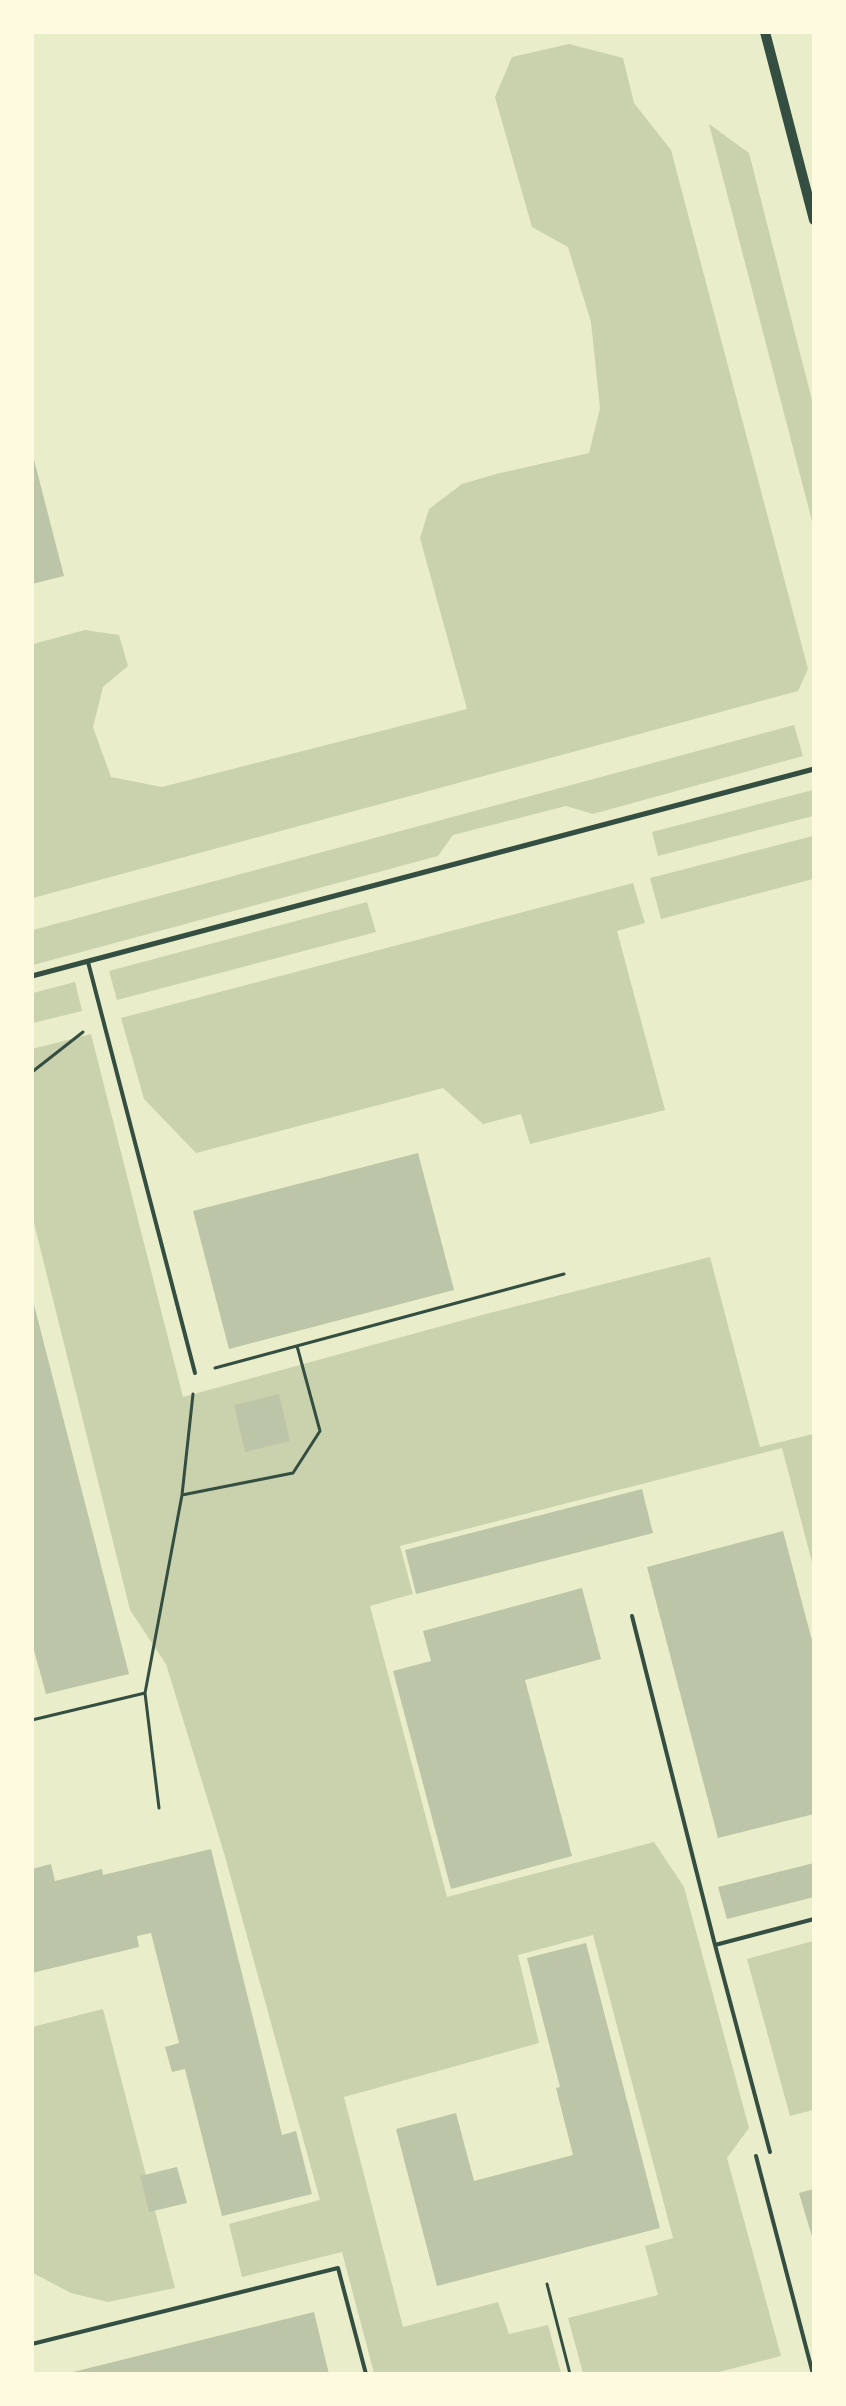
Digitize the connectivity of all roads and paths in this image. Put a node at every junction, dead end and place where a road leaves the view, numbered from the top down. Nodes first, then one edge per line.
1 (765, 32) edge
2 (814, 220) edge
3 (814, 769) edge
4 (88, 962) junction
5 (32, 976) edge
6 (102, 1017) junction
7 (32, 1072) edge
8 (564, 1274) dead end
9 (298, 1346) junction
10 (195, 1373) junction
11 (182, 1495) junction
12 (632, 1616) dead end
13 (145, 1693) junction
14 (32, 1720) edge
15 (159, 1808) dead end
16 (814, 1919) edge
17 (716, 1945) junction
18 (770, 2152) dead end
19 (756, 2156) dead end
20 (547, 2284) dead end
21 (32, 2344) edge
22 (366, 2374) edge
23 (570, 2374) edge
24 (813, 2374) edge

1 - 2 main road
3 - 4 street
4 - 5 street
4 - 6 lane
6 - 7 path
6 - 10 lane
8 - 9 path
9 - 10 path
9 - 11 path
10 - 11 path
11 - 13 path
12 - 17 lane
13 - 14 path
13 - 15 path
16 - 17 lane
17 - 18 lane
19 - 24 lane
20 - 23 path
21 - 22 lane

